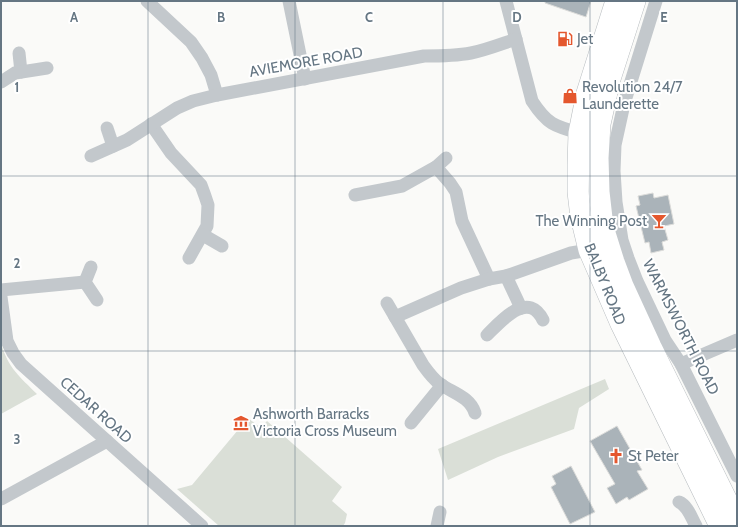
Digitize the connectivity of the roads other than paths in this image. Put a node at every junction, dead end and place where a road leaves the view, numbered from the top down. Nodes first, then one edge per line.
1 (148, 1) edge
2 (289, 1) edge
3 (506, 1) edge
4 (616, 1) edge
5 (635, 1) edge
6 (656, 1) edge
7 (516, 39) junction
8 (19, 53) dead end
9 (48, 68) dead end
10 (21, 72) junction
11 (305, 79) junction
12 (1, 82) edge
13 (217, 95) junction
14 (151, 124) junction
15 (107, 128) dead end
16 (579, 133) junction
17 (113, 146) junction
18 (91, 156) dead end
19 (446, 158) dead end
20 (436, 167) junction
21 (355, 196) dead end
22 (202, 235) junction
23 (222, 246) dead end
24 (589, 250) junction
25 (189, 258) dead end
26 (91, 267) dead end
27 (506, 276) junction
28 (489, 279) junction
29 (85, 282) junction
30 (1, 290) edge
31 (1, 297) edge
32 (97, 300) dead end
33 (387, 303) dead end
34 (521, 308) junction
35 (395, 317) junction
36 (543, 320) dead end
37 (487, 335) dead end
38 (737, 340) edge
39 (681, 364) junction
40 (442, 385) junction
41 (475, 413) dead end
42 (411, 423) dead end
43 (107, 441) junction
44 (737, 476) edge
45 (1, 499) edge
46 (679, 502) dead end
47 (440, 512) dead end
48 (737, 522) edge
49 (202, 526) edge
50 (437, 526) edge
51 (696, 526) edge
52 (720, 526) edge

1 - 13 street
2 - 11 street
3 - 7 street
4 - 16 main road, BALBY ROAD
5 - 48 main road, BALBY ROAD
6 - 39 street, WARMSWORTH ROAD
7 - 11 street, AVIEMORE ROAD
7 - 16 street
8 - 10 street
9 - 10 street
10 - 12 street
11 - 13 street, AVIEMORE ROAD
13 - 14 street, AVIEMORE ROAD
14 - 17 street, AVIEMORE ROAD
14 - 22 street
15 - 17 street
16 - 24 main road, BALBY ROAD
17 - 18 street, AVIEMORE ROAD
19 - 20 street
20 - 21 street
20 - 28 street
22 - 23 street
22 - 25 street
24 - 27 street
24 - 52 main road, BALBY ROAD
26 - 29 street
27 - 28 street
27 - 34 street
28 - 35 street
29 - 30 street
29 - 32 street
31 - 43 street, CEDAR ROAD
33 - 35 street
34 - 36 street
34 - 37 street
35 - 40 street
38 - 39 street
39 - 44 street, WARMSWORTH ROAD
40 - 41 street
40 - 42 street
43 - 45 street
43 - 49 street, CEDAR ROAD
46 - 51 street
47 - 50 street

